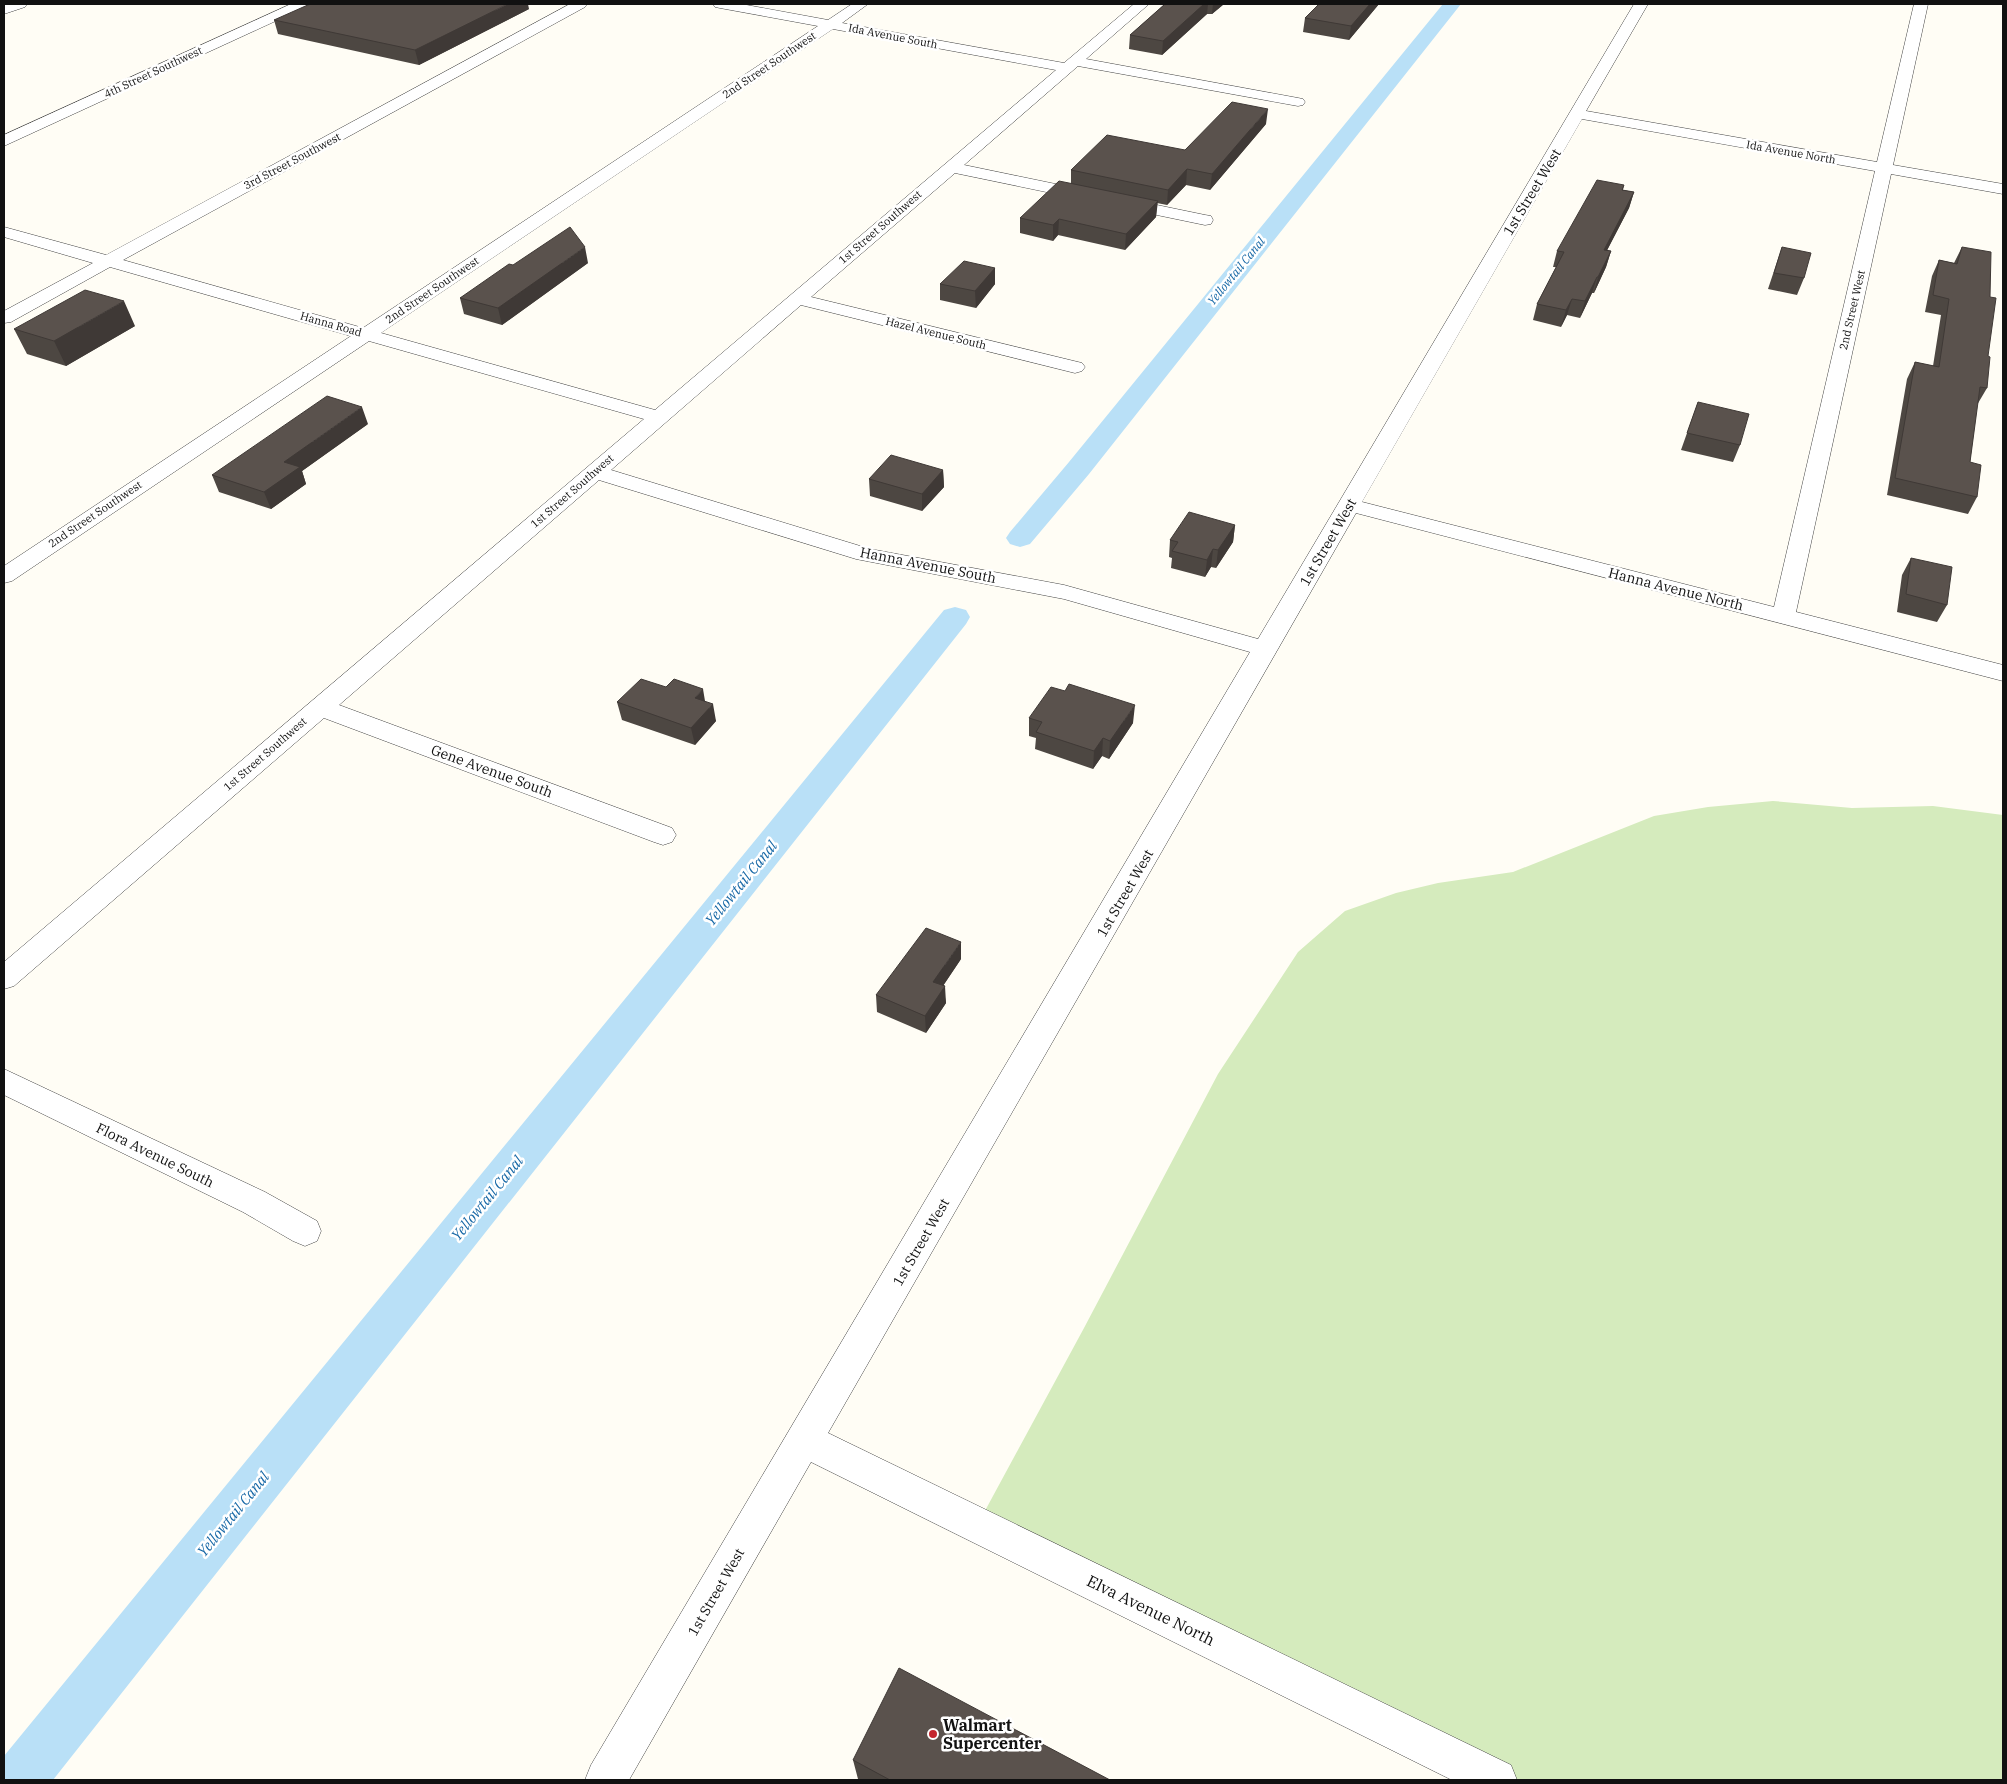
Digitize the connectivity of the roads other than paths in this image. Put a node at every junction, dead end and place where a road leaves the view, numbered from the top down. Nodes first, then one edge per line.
1 (20, 4) edge
2 (301, 4) edge
3 (580, 4) edge
4 (720, 4) edge
5 (861, 4) edge
6 (1142, 4) edge
7 (1642, 4) edge
8 (1921, 4) edge
9 (4, 10) edge
10 (830, 24) junction
11 (1070, 65) junction
12 (1298, 102) dead end
13 (1578, 114) junction
14 (4, 141) edge
15 (951, 167) junction
16 (1884, 168) junction
17 (2003, 189) edge
18 (1205, 220) dead end
19 (4, 232) edge
20 (107, 261) junction
21 (796, 299) junction
22 (4, 318) edge
23 (366, 334) junction
24 (1075, 367) dead end
25 (659, 417) junction
26 (594, 472) junction
27 (1350, 505) junction
28 (4, 576) edge
29 (1783, 617) junction
30 (1265, 649) junction
31 (2003, 673) edge
32 (320, 707) junction
33 (663, 835) dead end
34 (4, 978) edge
35 (4, 1081) edge
36 (305, 1231) dead end
37 (805, 1440) junction
38 (606, 1780) edge
39 (1496, 1780) edge

1 - 9 street
2 - 14 street, 4th Street Southwest
3 - 20 street, 3rd Street Southwest
4 - 10 street, Ida Avenue South
5 - 10 street, 2nd Street Southwest
6 - 11 street, 1st Street Southwest
7 - 13 street, 1st Street West
8 - 16 street, 2nd Street West
10 - 11 street, Ida Avenue South
10 - 23 street, 2nd Street Southwest
11 - 12 street, Ida Avenue South
11 - 15 street, 1st Street Southwest
13 - 16 street, Ida Avenue North
13 - 27 street, 1st Street West
15 - 18 street
15 - 21 street, 1st Street Southwest
16 - 17 street, Ida Avenue North
16 - 29 street, 2nd Street West
19 - 20 street, Hanna Road
20 - 22 street, 3rd Street Southwest
20 - 23 street, Hanna Road
21 - 24 street, Hazel Avenue South
21 - 25 street, 1st Street Southwest
23 - 25 street, Hanna Road
23 - 28 street, 2nd Street Southwest
25 - 26 street, 1st Street Southwest
26 - 30 street, Hanna Avenue South
26 - 32 street, 1st Street Southwest
27 - 29 street, Hanna Avenue North
27 - 30 street, 1st Street West
29 - 31 street, Hanna Avenue North
30 - 37 street, 1st Street West
32 - 33 street, Gene Avenue South
32 - 34 street, 1st Street Southwest
35 - 36 street, Flora Avenue South
37 - 38 street, 1st Street West
37 - 39 street, Elva Avenue North

